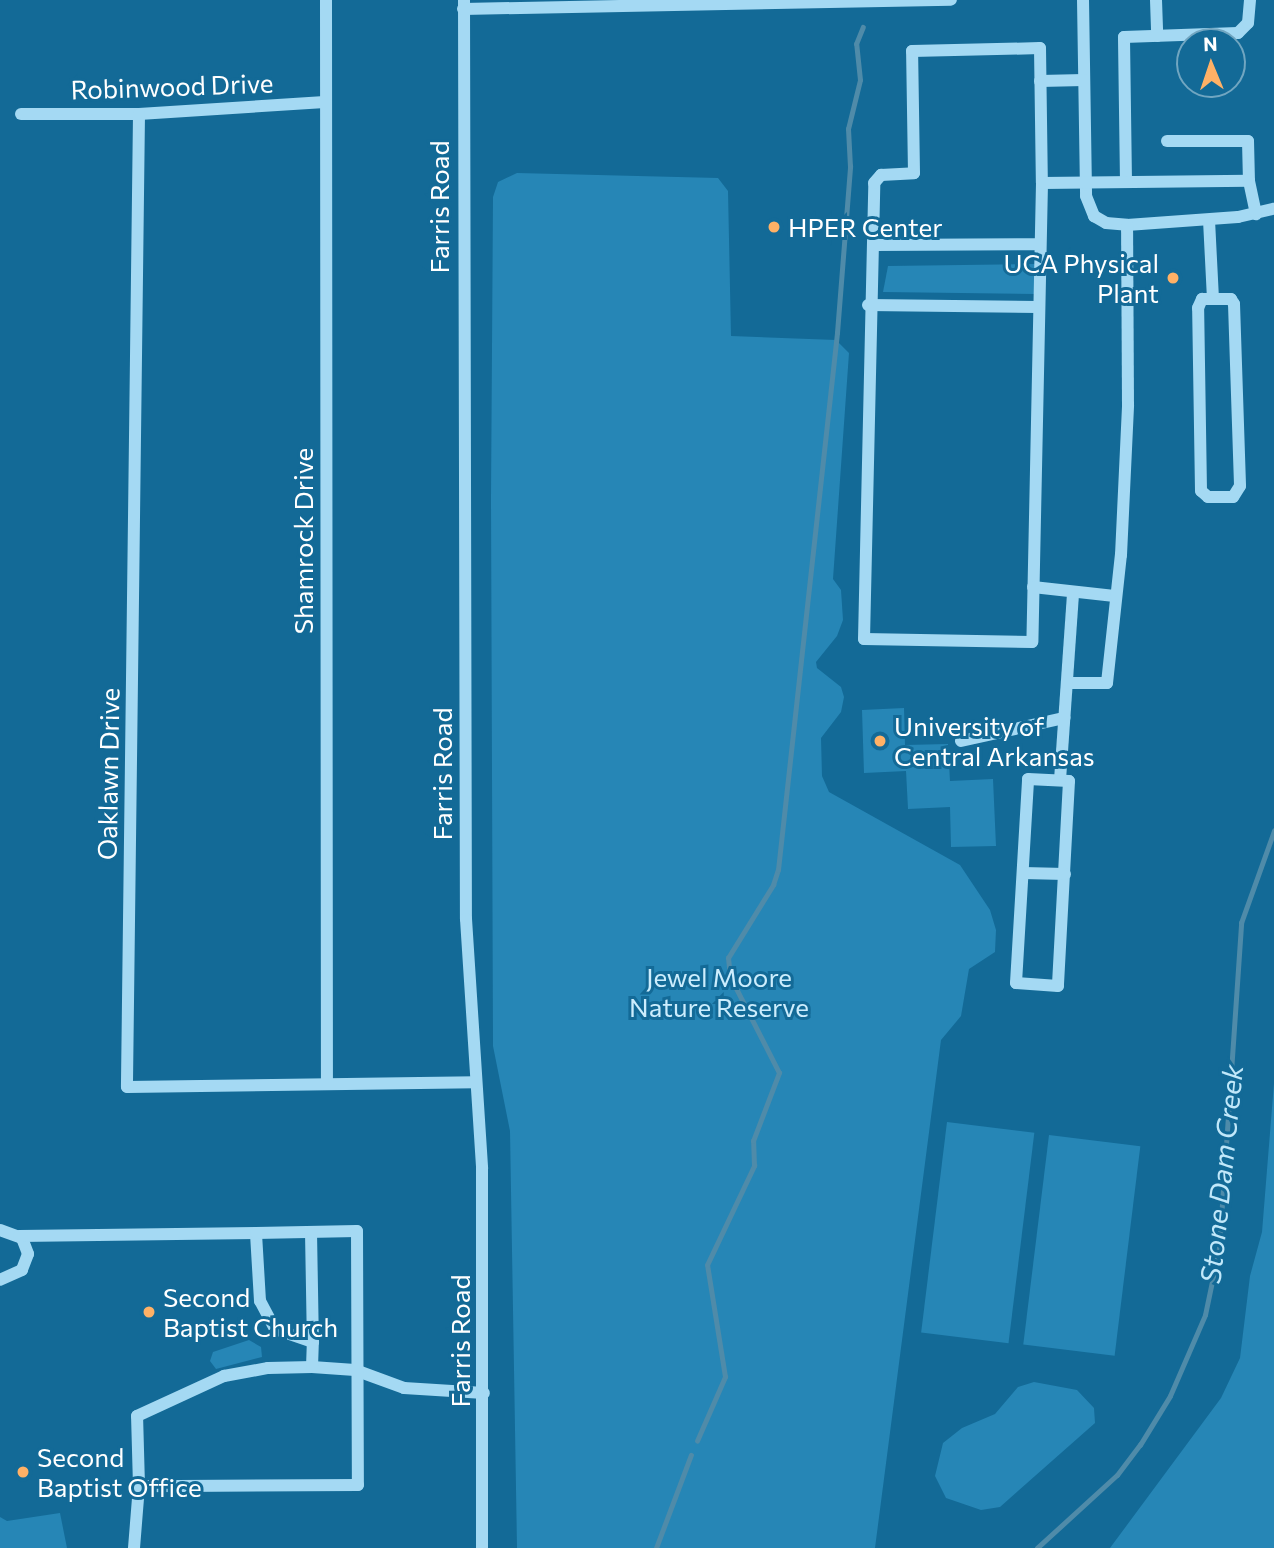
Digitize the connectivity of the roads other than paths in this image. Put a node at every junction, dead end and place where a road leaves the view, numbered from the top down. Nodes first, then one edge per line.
1 (326, 0) edge
2 (899, 0) edge
3 (951, 0) edge
4 (1083, 0) edge
5 (1156, 0) edge
6 (1250, 0) edge
7 (464, 4) edge
8 (1157, 36) junction
9 (1040, 80) junction
10 (1084, 80) junction
11 (325, 102) junction
12 (21, 114) dead end
13 (139, 114) junction
14 (1167, 141) dead end
15 (1126, 181) junction
16 (1249, 181) junction
17 (1085, 182) junction
18 (1042, 183) junction
19 (1274, 209) edge
20 (1256, 214) junction
21 (1209, 220) junction
22 (1126, 225) junction
23 (1040, 244) junction
24 (874, 245) junction
25 (1213, 299) junction
26 (868, 304) junction
27 (1038, 307) junction
28 (1033, 587) junction
29 (1073, 592) junction
30 (1115, 596) junction
31 (1067, 683) junction
32 (1064, 718) junction
33 (961, 741) dead end
34 (1060, 780) junction
35 (1023, 873) junction
36 (1065, 874) junction
37 (475, 1082) junction
38 (327, 1083) junction
39 (0, 1230) edge
40 (311, 1232) junction
41 (256, 1233) junction
42 (19, 1236) junction
43 (0, 1280) edge
44 (313, 1342) junction
45 (312, 1367) junction
46 (355, 1370) junction
47 (484, 1393) junction
48 (139, 1486) junction
49 (134, 1548) edge
50 (482, 1548) edge

1 - 11 street, Shamrock Drive
2 - 3 street
2 - 7 street
4 - 10 street
5 - 8 street
6 - 8 street
7 - 37 street, Farris Road
8 - 15 street
9 - 10 street
9 - 18 street
9 - 24 street
10 - 17 street
11 - 13 street, Robinwood Drive
11 - 38 street, Shamrock Drive
12 - 13 street, Robinwood Drive
13 - 38 street, Oaklawn Drive
14 - 16 street
15 - 16 street
15 - 17 street
16 - 20 street
17 - 18 street
17 - 22 street
18 - 23 street
19 - 20 street
20 - 21 street
21 - 22 street
21 - 25 street
22 - 30 street
23 - 24 street
23 - 27 street
24 - 26 street
25 - 25 street
26 - 27 street
26 - 28 street
27 - 28 street
28 - 29 street
29 - 30 street
29 - 31 street
30 - 31 street
31 - 32 street
32 - 33 street
32 - 34 street
34 - 35 street
34 - 36 street
35 - 36 street
35 - 36 street
37 - 38 street, Oaklawn Drive
37 - 47 street, Farris Road
39 - 42 street
40 - 41 street
40 - 44 street
40 - 46 street
41 - 42 street
41 - 44 street
42 - 43 street
44 - 45 street
45 - 46 street
45 - 48 street
46 - 47 street
46 - 48 street
47 - 50 street, Farris Road
48 - 49 street

